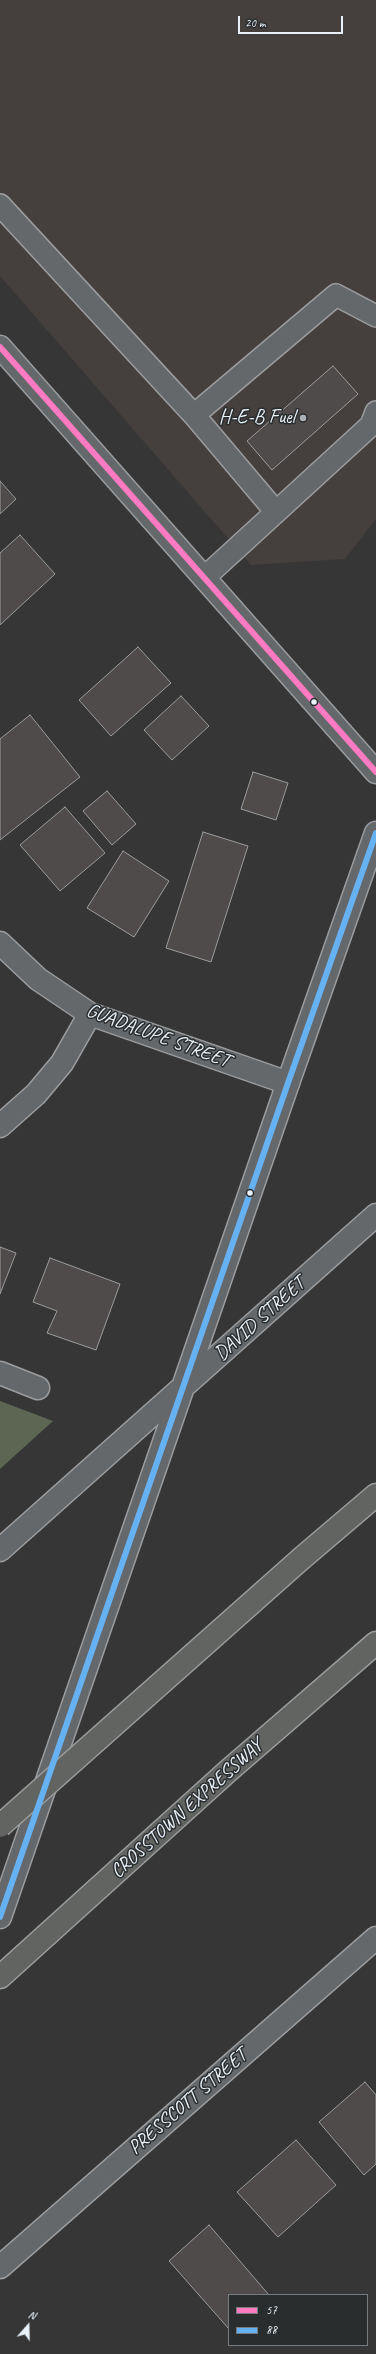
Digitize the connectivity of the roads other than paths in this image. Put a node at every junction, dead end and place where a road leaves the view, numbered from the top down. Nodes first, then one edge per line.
1 (0, 204) edge
2 (376, 316) edge
3 (0, 347) edge
4 (376, 412) edge
5 (194, 415) junction
6 (276, 512) junction
7 (204, 578) junction
8 (376, 772) edge
9 (376, 833) edge
10 (0, 943) edge
11 (90, 1014) junction
12 (288, 1083) junction
13 (0, 1126) edge
14 (376, 1215) edge
15 (0, 1373) edge
16 (184, 1387) junction
17 (38, 1388) dead end
18 (376, 1495) edge
19 (0, 1550) edge
20 (376, 1643) edge
21 (0, 1826) edge
22 (0, 1917) edge
23 (376, 1938) edge
24 (0, 1976) edge
25 (0, 2267) edge

1 - 5 lane
2 - 5 lane
3 - 7 main road
4 - 6 lane
5 - 6 lane
6 - 7 lane
7 - 8 main road
9 - 12 main road
10 - 11 main road, GUADALUPE STREET
11 - 12 main road, GUADALUPE STREET
11 - 13 main road
12 - 16 main road
14 - 16 main road, DAVID STREET
15 - 17 main road
16 - 19 main road, DAVID STREET
16 - 22 main road
18 - 21 highway, bridge
20 - 24 highway, CROSSTOWN EXPRESSWAY
23 - 25 main road, PRESSCOTT STREET

